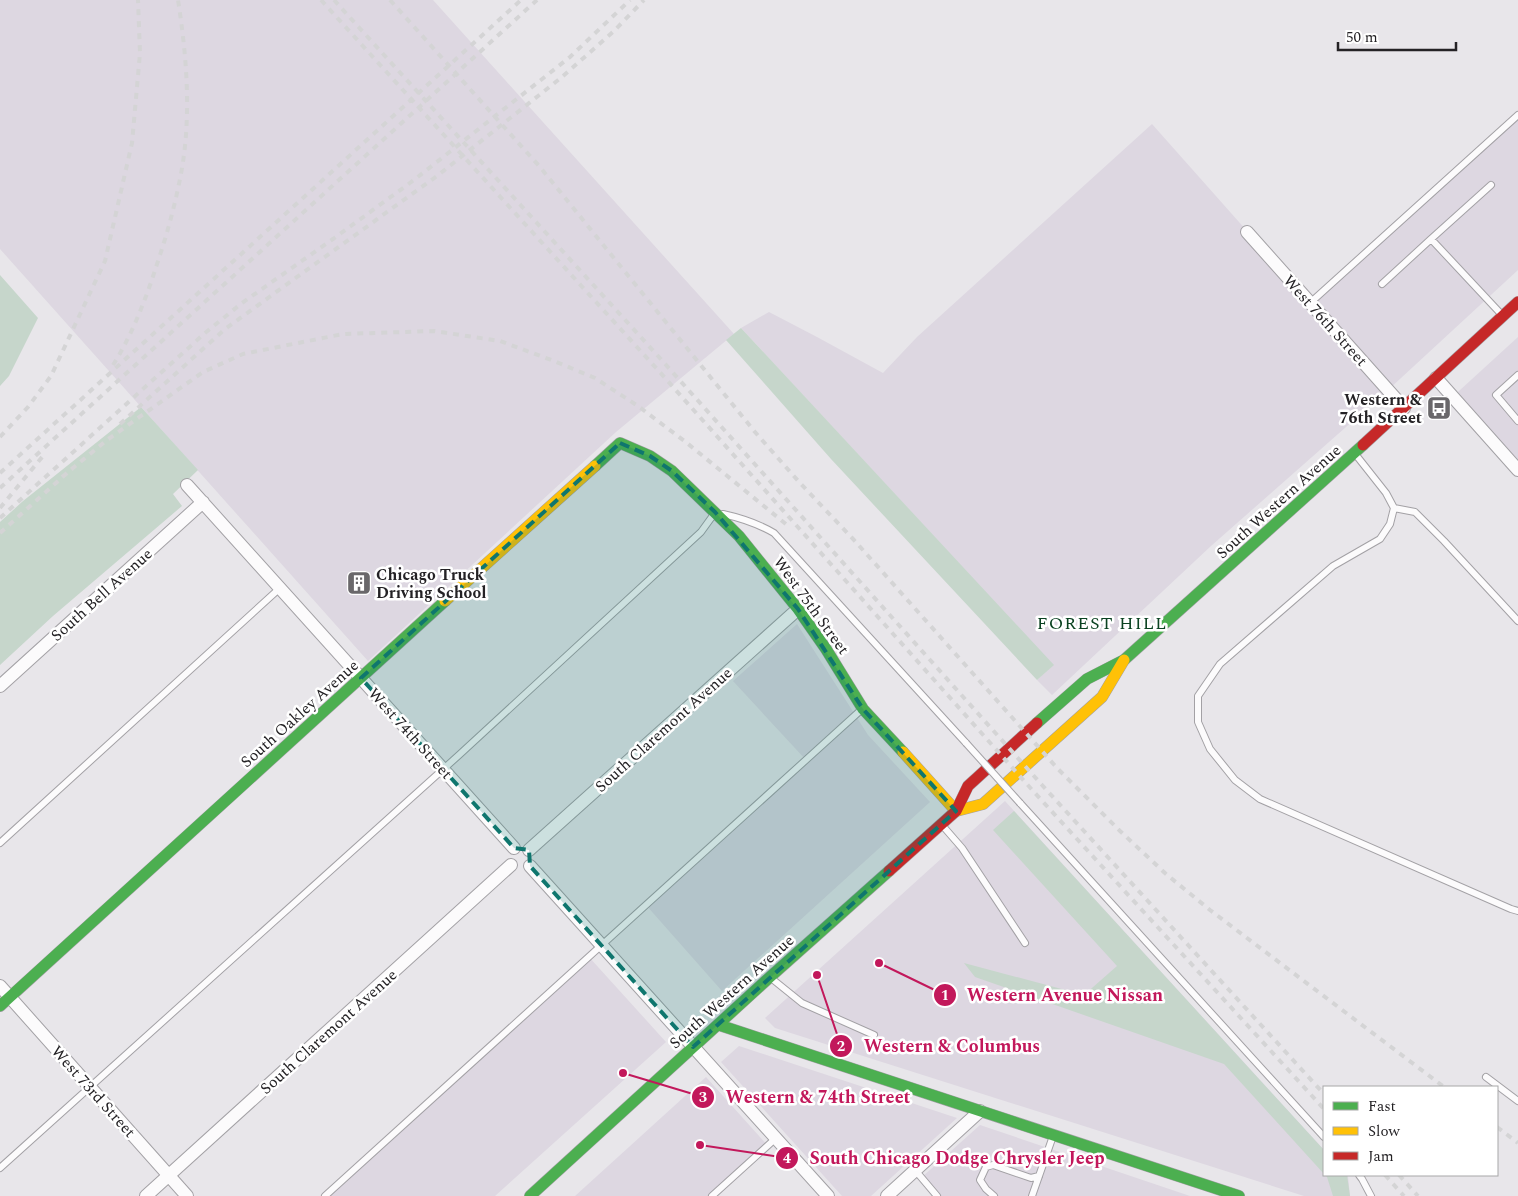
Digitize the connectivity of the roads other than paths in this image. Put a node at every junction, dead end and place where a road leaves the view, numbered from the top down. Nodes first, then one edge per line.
1 (1518, 115) edge
2 (1491, 185) dead end
3 (1247, 232) dead end
4 (1431, 239) junction
5 (1382, 284) dead end
6 (1518, 302) edge
7 (1310, 303) junction
8 (1503, 316) junction
9 (1518, 375) edge
10 (1436, 378) junction
11 (1404, 408) junction
12 (1518, 421) edge
13 (620, 444) joint
14 (1355, 454) junction
15 (1518, 470) edge
16 (187, 485) dead end
17 (203, 502) junction
18 (1394, 508) junction
19 (715, 512) junction
20 (280, 588) junction
21 (798, 609) junction
22 (1518, 621) edge
23 (1124, 660) junction
24 (361, 678) junction
25 (0, 686) edge
26 (863, 709) junction
27 (443, 769) junction
28 (956, 811) junction
29 (942, 824) junction
30 (0, 843) edge
31 (514, 848) junction
32 (529, 850) junction
33 (510, 865) junction
34 (530, 866) junction
35 (1518, 911) edge
36 (1025, 943) dead end
37 (602, 945) junction
38 (770, 977) junction
39 (0, 986) edge
40 (10, 997) junction
41 (0, 1006) edge
42 (719, 1024) junction
43 (874, 1035) dead end
44 (694, 1047) junction
45 (1486, 1078) dead end
46 (1498, 1086) edge
47 (1498, 1086) edge
48 (90, 1087) junction
49 (1518, 1100) edge
50 (980, 1111) junction
51 (1054, 1135) junction
52 (1323, 1136) edge
53 (776, 1139) junction
54 (0, 1168) edge
55 (915, 1170) junction
56 (169, 1175) junction
57 (1039, 1176) junction
58 (1360, 1176) edge
59 (146, 1196) edge
60 (187, 1196) edge
61 (325, 1196) edge
62 (530, 1196) edge
63 (712, 1196) edge
64 (828, 1196) edge
65 (887, 1196) edge
66 (937, 1196) edge
67 (994, 1196) edge
68 (1032, 1196) edge
69 (1237, 1196) edge
70 (1371, 1196) edge

1 - 7 lane
2 - 4 lane
3 - 7 street, West 76th Street
4 - 5 lane
4 - 8 lane
6 - 8 main road, South Western Avenue
7 - 11 street, West 76th Street
8 - 10 main road, South Western Avenue
9 - 12 lane
10 - 11 main road, South Western Avenue
10 - 15 street
11 - 14 main road, South Western Avenue
13 - 19 main road, West 75th Street
13 - 24 main road, South Oakley Avenue
14 - 18 lane
14 - 23 main road, South Western Avenue
16 - 17 street, West 74th Street
17 - 20 street, West 74th Street
17 - 25 street, South Bell Avenue
18 - 22 lane
18 - 35 lane
19 - 21 main road, West 75th Street
19 - 27 lane
19 - 52 lane, bridge
20 - 24 street, West 74th Street
20 - 30 lane
21 - 26 main road, West 75th Street
21 - 32 street, South Claremont Avenue
23 - 28 main road, South Western Avenue
23 - 28 main road, South Western Avenue
24 - 27 street, West 74th Street
24 - 40 main road, South Oakley Avenue
26 - 28 main road, West 75th Street
26 - 37 lane
27 - 31 street, West 74th Street
27 - 48 lane
28 - 29 main road, South Western Avenue
29 - 36 lane
29 - 38 main road, South Western Avenue
31 - 32 street
31 - 33 street
32 - 34 street
33 - 34 street
33 - 56 street, South Claremont Avenue
34 - 37 street
37 - 44 street
37 - 61 lane
38 - 42 main road, South Western Avenue
38 - 43 lane
39 - 40 street, West 73rd Street
40 - 41 main road, South Oakley Avenue
40 - 48 street, West 73rd Street
42 - 44 main road, South Western Avenue
42 - 50 main road
44 - 53 street
44 - 62 main road, South Western Avenue
45 - 47 lane
46 - 49 lane
48 - 54 lane
48 - 56 street, West 73rd Street
50 - 51 main road
50 - 55 street
51 - 57 lane
51 - 69 main road
53 - 63 lane
53 - 64 street
55 - 65 street
55 - 66 lane
56 - 59 street, South Claremont Avenue
56 - 60 street, West 73rd Street
57 - 67 lane
57 - 68 lane
58 - 70 lane

